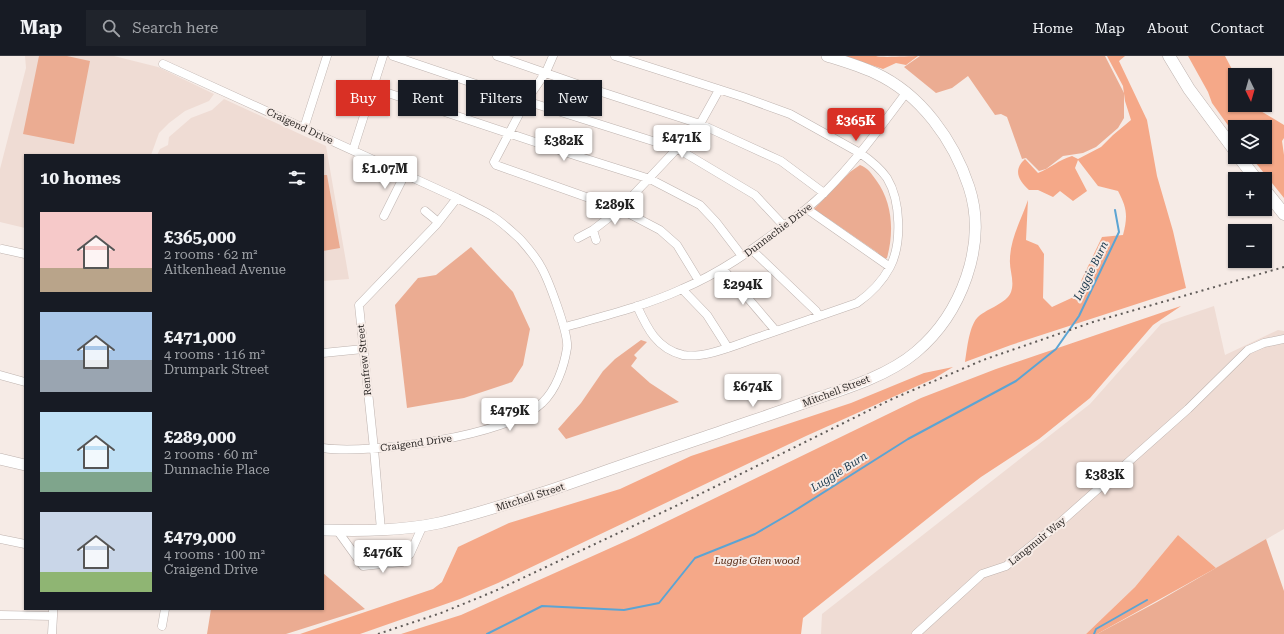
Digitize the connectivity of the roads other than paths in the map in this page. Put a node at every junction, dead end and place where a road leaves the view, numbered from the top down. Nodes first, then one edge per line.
1 (327, 56) edge
2 (383, 56) edge
3 (393, 56) edge
4 (497, 56) edge
5 (553, 56) edge
6 (615, 56) edge
7 (642, 56) edge
8 (827, 56) edge
9 (1169, 56) edge
10 (163, 64) dead end
11 (639, 64) junction
12 (546, 72) junction
13 (376, 80) edge
14 (466, 81) edge
15 (536, 86) edge
16 (719, 90) junction
17 (906, 93) junction
18 (390, 94) edge
19 (536, 104) edge
20 (364, 116) edge
21 (518, 116) edge
22 (700, 124) junction
23 (304, 128) junction
24 (508, 133) junction
25 (1228, 141) edge
26 (678, 149) junction
27 (353, 150) junction
28 (860, 153) junction
29 (405, 174) junction
30 (650, 179) junction
31 (824, 193) junction
32 (457, 198) junction
33 (1272, 199) edge
34 (620, 209) junction
35 (807, 209) junction
36 (425, 211) dead end
37 (1284, 214) edge
38 (384, 216) dead end
39 (438, 222) junction
40 (784, 226) junction
41 (593, 230) junction
42 (578, 238) dead end
43 (596, 240) dead end
44 (2, 249) dead end
45 (752, 250) junction
46 (24, 254) edge
47 (742, 256) junction
48 (890, 267) junction
49 (723, 269) junction
50 (699, 281) junction
51 (682, 290) junction
52 (637, 306) junction
53 (819, 316) junction
54 (565, 327) junction
55 (776, 331) junction
56 (1284, 339) edge
57 (728, 348) junction
58 (363, 349) junction
59 (324, 353) edge
60 (0, 375) edge
61 (24, 382) edge
62 (324, 448) edge
63 (374, 449) junction
64 (0, 459) edge
65 (24, 465) edge
66 (423, 525) junction
67 (324, 530) edge
68 (338, 530) junction
69 (381, 530) junction
70 (0, 539) edge
71 (24, 544) edge
72 (165, 610) edge
73 (53, 613) edge
74 (0, 615) edge
75 (162, 626) dead end
76 (52, 634) edge
77 (916, 634) edge

1 - 23 street
2 - 13 street
3 - 14 street
4 - 12 street
5 - 12 street
6 - 11 street
7 - 11 street
8 - 17 street, Mitchell Street
9 - 25 main road
10 - 23 street, Craigend Drive
11 - 16 street
12 - 15 street
12 - 22 street
16 - 22 street
16 - 28 street
17 - 28 street, Dunnachie Drive
17 - 66 street, Mitchell Street
18 - 24 street
19 - 26 street
20 - 27 street
21 - 24 street
22 - 26 street
22 - 31 street
23 - 27 street, Craigend Drive
24 - 30 street
24 - 34 street
26 - 30 street
26 - 40 street
27 - 29 street, Craigend Drive
28 - 31 street, Dunnachie Drive
28 - 48 street
29 - 32 street, Craigend Drive
29 - 38 street
30 - 34 street
30 - 47 street
31 - 35 street, Dunnachie Drive
32 - 39 street, Renfrew Street
32 - 54 street, Craigend Drive
33 - 37 main road
34 - 41 street
34 - 50 street
35 - 40 street, Dunnachie Drive
35 - 48 street
36 - 39 street
39 - 58 street, Renfrew Street
40 - 45 street, Dunnachie Drive
41 - 42 street
41 - 43 street
44 - 46 street
45 - 47 street, Dunnachie Drive
45 - 53 street
47 - 49 street, Dunnachie Drive
48 - 53 street
49 - 50 street, Dunnachie Drive
49 - 55 street
50 - 51 street, Dunnachie Drive
51 - 52 street, Dunnachie Drive
51 - 57 street
52 - 54 street, Dunnachie Drive
52 - 57 street
53 - 55 street
54 - 63 street, Craigend Drive
55 - 57 street
56 - 77 street, Langmuir Way
58 - 59 street
58 - 63 street, Renfrew Street
60 - 61 street
62 - 63 street, Craigend Drive
63 - 69 street, Renfrew Street
64 - 65 street
66 - 68 street
66 - 69 street, Mitchell Street
67 - 68 street, Mitchell Street
68 - 69 street, Mitchell Street
70 - 71 street
72 - 75 street
73 - 74 street
73 - 76 street

